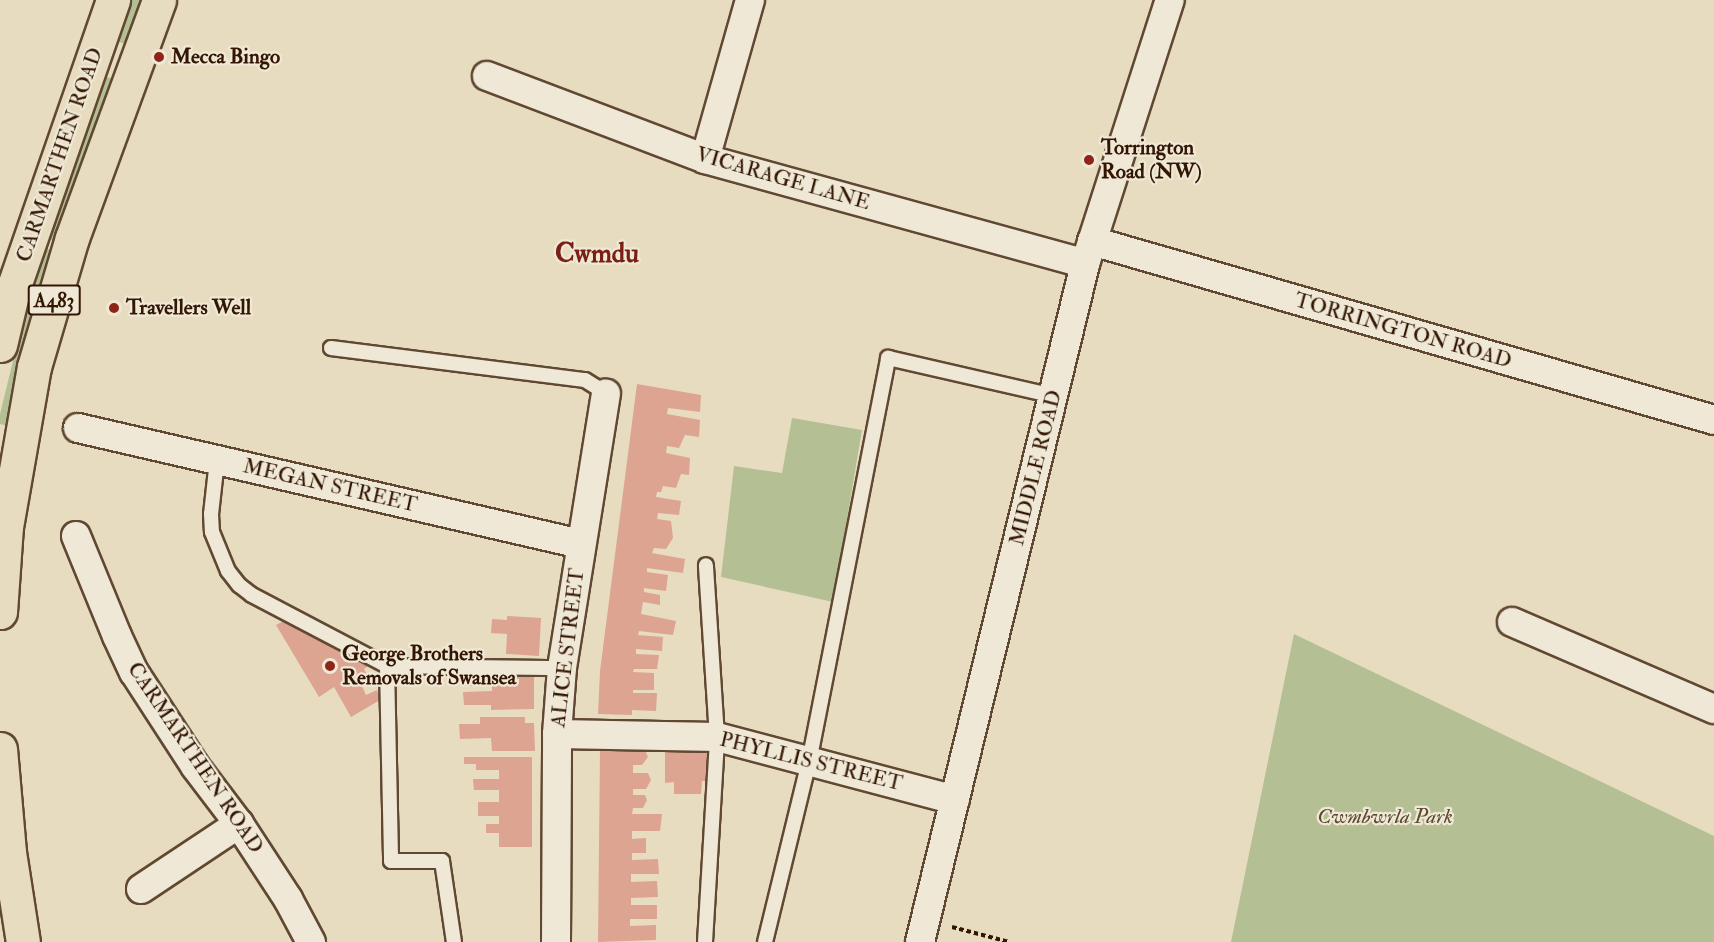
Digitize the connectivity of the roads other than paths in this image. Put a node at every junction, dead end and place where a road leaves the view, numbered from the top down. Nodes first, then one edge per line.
1 (113, 0) edge
2 (159, 0) edge
3 (750, 0) edge
4 (1170, 0) edge
5 (487, 76) dead end
6 (705, 159) junction
7 (1088, 253) junction
8 (0, 345) edge
9 (331, 348) dead end
10 (606, 393) joint
11 (1054, 396) junction
12 (1714, 420) edge
13 (78, 428) dead end
14 (217, 460) junction
15 (76, 536) dead end
16 (581, 544) junction
17 (706, 565) dead end
18 (0, 612) edge
19 (1512, 622) dead end
20 (387, 666) junction
21 (562, 668) junction
22 (1714, 709) edge
23 (557, 734) junction
24 (717, 736) junction
25 (0, 748) edge
26 (809, 762) junction
27 (955, 800) junction
28 (239, 824) junction
29 (141, 889) dead end
30 (923, 930) edge
31 (22, 942) edge
32 (311, 942) edge
33 (454, 942) edge
34 (556, 942) edge
35 (705, 942) edge
36 (765, 942) edge

1 - 8 main road, CARMARTHEN ROAD / A483
2 - 18 main road, CARMARTHEN ROAD / A483
3 - 6 street
4 - 7 street, MIDDLE ROAD
5 - 6 street, VICARAGE LANE
6 - 7 street, VICARAGE LANE
7 - 11 street, MIDDLE ROAD
7 - 12 street, TORRINGTON ROAD
9 - 10 lane
10 - 16 street, ALICE STREET
11 - 26 lane
11 - 27 street, MIDDLE ROAD
13 - 14 street, MEGAN STREET
14 - 16 street, MEGAN STREET
14 - 20 lane
15 - 28 street, CARMARTHEN ROAD
16 - 21 street, ALICE STREET
17 - 24 lane
19 - 22 street
20 - 21 lane
20 - 33 lane
21 - 23 street, ALICE STREET
23 - 24 street, PHYLLIS STREET
23 - 34 street, ALICE STREET
24 - 26 street, PHYLLIS STREET
24 - 35 lane
25 - 31 main road
26 - 27 street, PHYLLIS STREET
26 - 36 lane
27 - 30 street, MIDDLE ROAD
28 - 29 street
28 - 32 street, CARMARTHEN ROAD

